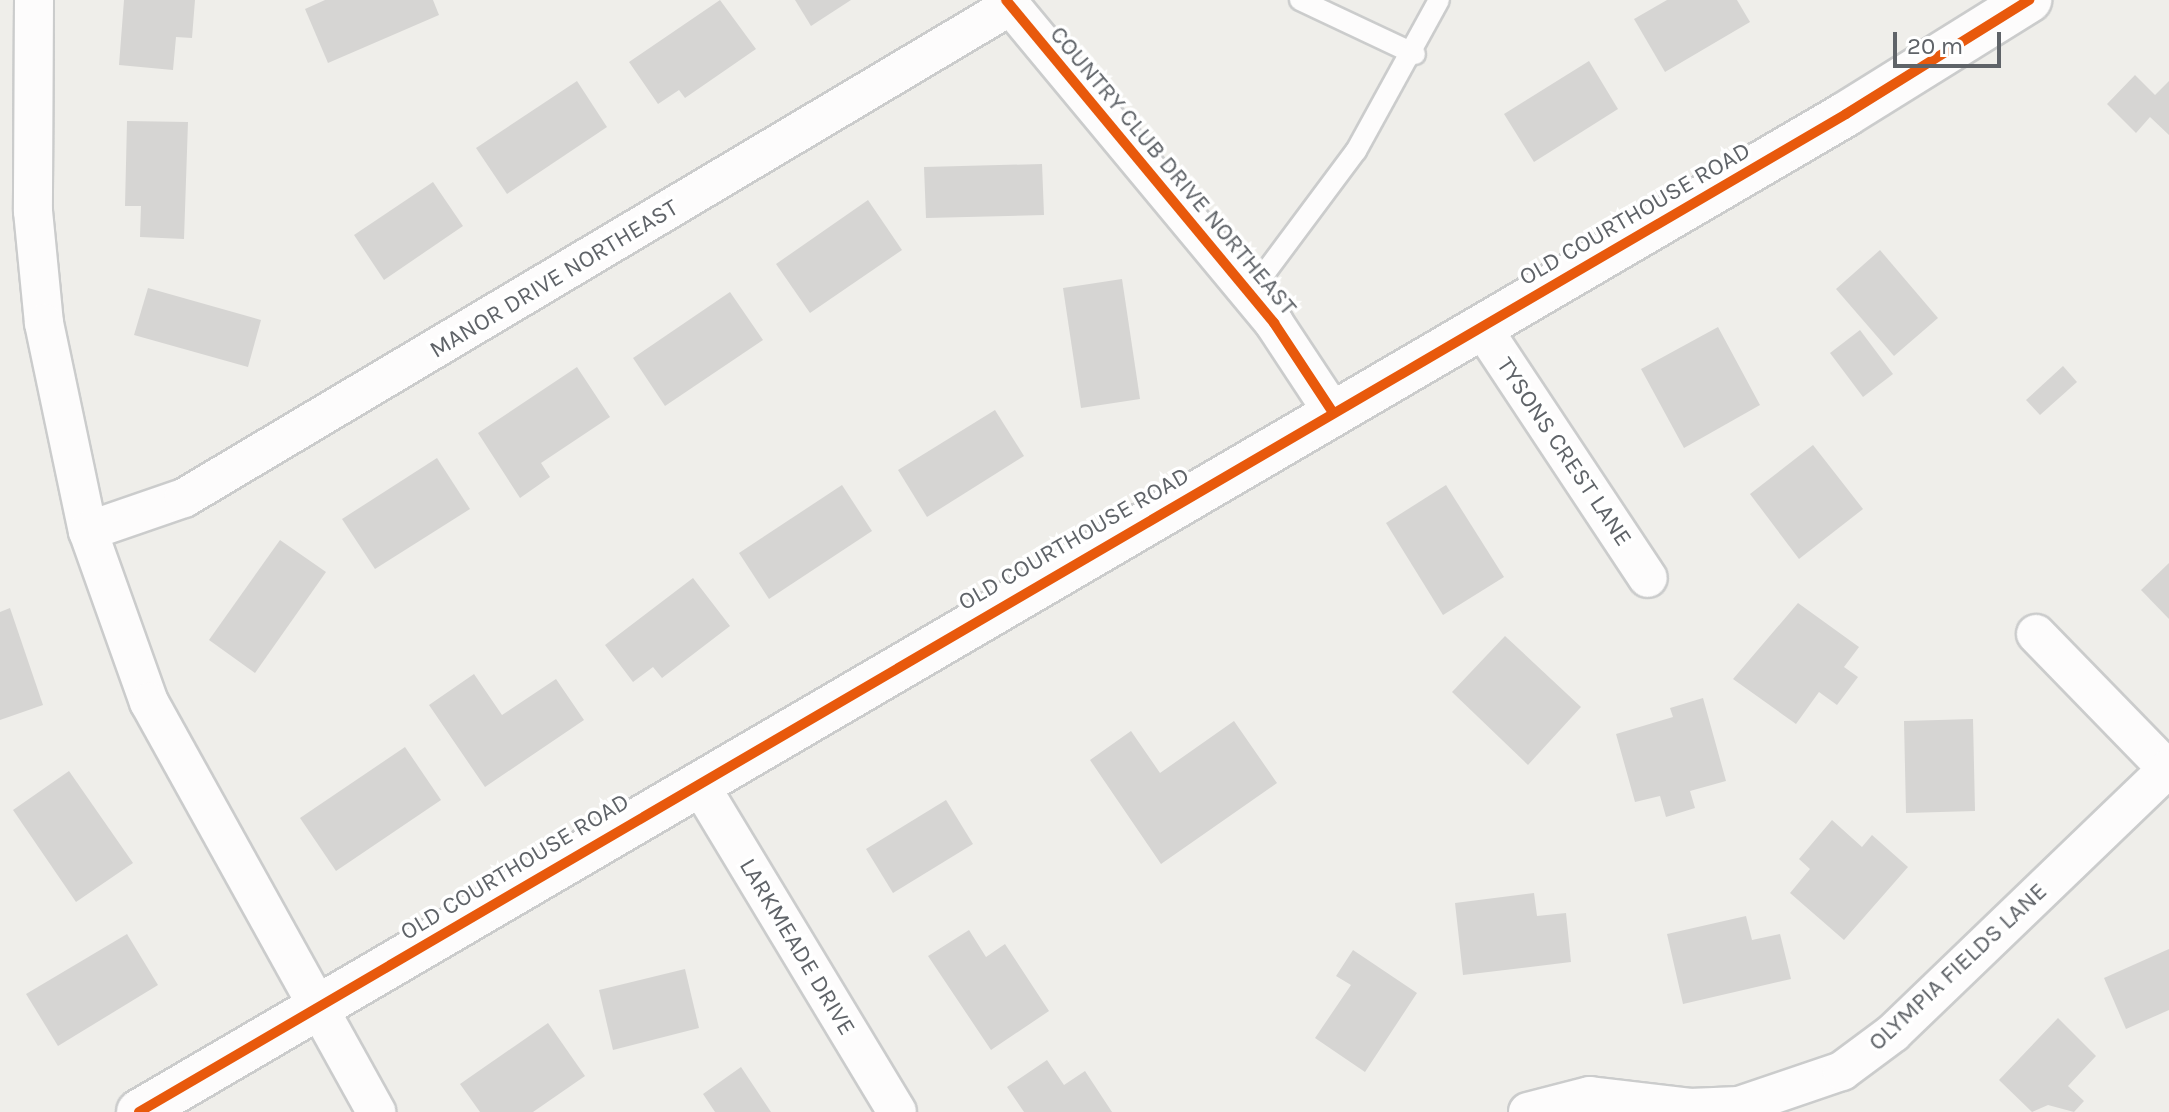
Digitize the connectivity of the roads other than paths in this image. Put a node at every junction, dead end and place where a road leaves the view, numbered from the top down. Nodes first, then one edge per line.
1 (34, 0) edge
2 (1300, 0) edge
3 (1439, 0) edge
4 (1011, 2) edge
5 (2015, 4) edge
6 (1415, 54) junction
7 (1250, 293) junction
8 (1481, 326) junction
9 (1332, 411) junction
10 (88, 531) junction
11 (1648, 578) dead end
12 (2036, 634) dead end
13 (2168, 770) edge
14 (698, 782) junction
15 (317, 1007) junction
16 (1760, 1107) edge
17 (139, 1112) edge
18 (376, 1112) edge
19 (897, 1112) edge
20 (1528, 1112) edge

1 - 10 street
2 - 6 lane
3 - 6 lane
4 - 7 street, COUNTRY CLUB DRIVE NORTHEAST
4 - 10 street, MANOR DRIVE NORTHEAST
5 - 8 street, OLD COURTHOUSE ROAD
6 - 7 lane
7 - 9 street, COUNTRY CLUB DRIVE NORTHEAST
8 - 9 street, OLD COURTHOUSE ROAD
8 - 11 street, TYSONS CREST LANE
9 - 14 street, OLD COURTHOUSE ROAD
10 - 15 street
12 - 13 street
13 - 16 street, OLYMPIA FIELDS LANE
14 - 15 street, OLD COURTHOUSE ROAD
14 - 19 street, LARKMEADE DRIVE
15 - 17 street, OLD COURTHOUSE ROAD
15 - 18 street
16 - 20 street, OLYMPIA FIELDS LANE

